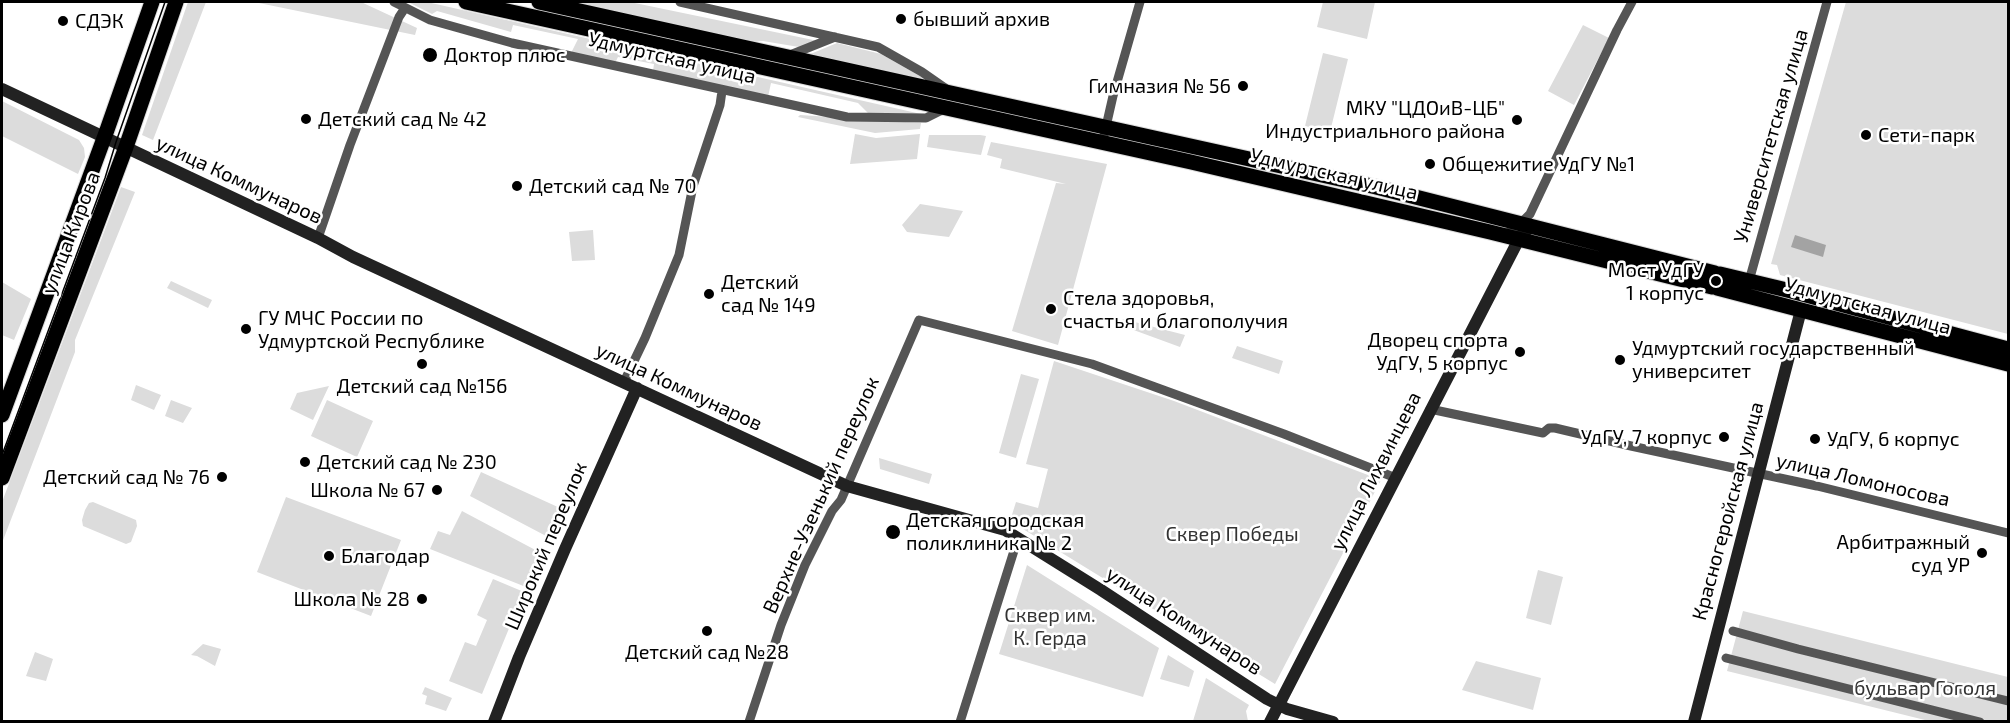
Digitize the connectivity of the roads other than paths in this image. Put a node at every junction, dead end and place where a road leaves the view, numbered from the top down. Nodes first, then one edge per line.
1 (152, 2) edge
2 (176, 2) edge
3 (394, 2) edge
4 (466, 2) edge
5 (538, 2) edge
6 (681, 2) edge
7 (1140, 2) edge
8 (1632, 2) edge
9 (1827, 2) edge
10 (405, 8) junction
11 (835, 37) junction
12 (789, 56) junction
13 (2, 89) edge
14 (722, 91) junction
15 (953, 93) junction
16 (990, 101) junction
17 (946, 108) junction
18 (986, 117) junction
19 (1106, 126) junction
20 (104, 137) junction
21 (1102, 144) junction
22 (1195, 146) junction
23 (126, 147) junction
24 (1191, 162) junction
25 (1376, 187) junction
26 (1372, 204) junction
27 (1523, 230) junction
28 (318, 238) junction
29 (1716, 281) junction
30 (1749, 281) junction
31 (1801, 310) junction
32 (2008, 348) edge
33 (2008, 364) edge
34 (624, 382) junction
35 (637, 388) junction
36 (1430, 409) junction
37 (2, 415) edge
38 (1758, 473) junction
39 (2, 478) edge
40 (1396, 478) junction
41 (847, 486) junction
42 (2008, 533) edge
43 (1018, 538) junction
44 (1733, 631) dead end
45 (1726, 658) dead end
46 (2008, 701) edge
47 (1279, 705) junction
48 (494, 722) edge
49 (749, 722) edge
50 (960, 722) edge
51 (1270, 722) edge
52 (1333, 722) edge
53 (1694, 722) edge
54 (1980, 722) edge

1 - 20 main road, улица Кирова
2 - 23 main road, улица Кирова
3 - 10 street, Удмуртская улица
4 - 17 main road, Удмуртская улица
5 - 12 main road, Удмуртская улица
6 - 11 street, Удмуртская улица
7 - 19 street
8 - 27 street, улица Лихвинцева
9 - 30 street, Университетская улица
10 - 14 street, Удмуртская улица
10 - 28 street
11 - 12 street
11 - 15 street, Удмуртская улица
12 - 15 main road, Удмуртская улица
13 - 20 street, улица Коммунаров
14 - 17 street, Удмуртская улица
14 - 34 street
15 - 16 main road, Удмуртская улица
16 - 18 main road
16 - 19 main road, Удмуртская улица
17 - 18 main road, Удмуртская улица
18 - 21 main road, Удмуртская улица
19 - 21 street
19 - 22 main road, Удмуртская улица
20 - 23 street, улица Коммунаров
20 - 37 main road, улица Кирова
21 - 24 main road, Удмуртская улица
22 - 24 main road
22 - 25 main road, Удмуртская улица
23 - 28 street, улица Коммунаров
23 - 39 main road, улица Кирова
24 - 26 main road, Удмуртская улица
25 - 26 main road
25 - 27 main road, Удмуртская улица
26 - 27 main road, Удмуртская улица
27 - 29 main road, Удмуртская улица
27 - 36 street, улица Лихвинцева
28 - 34 street, улица Коммунаров
29 - 30 main road, Удмуртская улица
29 - 31 main road, Удмуртская улица
30 - 32 main road, Удмуртская улица
31 - 33 main road, Удмуртская улица
31 - 38 street, Красногеройская улица
34 - 35 street, улица Коммунаров
35 - 41 street, улица Коммунаров
35 - 48 street, Широкий переулок
36 - 38 street, улица Ломоносова
36 - 40 street, улица Лихвинцева
38 - 42 street, улица Ломоносова
38 - 53 street, Красногеройская улица
40 - 41 street, Верхне-Узенький переулок
40 - 47 street, улица Лихвинцева
41 - 43 street, улица Коммунаров
41 - 49 street, Верхне-Узенький переулок
43 - 47 street, улица Коммунаров
43 - 50 street
44 - 46 street
45 - 54 street
47 - 51 street, улица Лихвинцева
47 - 52 street, улица Коммунаров

